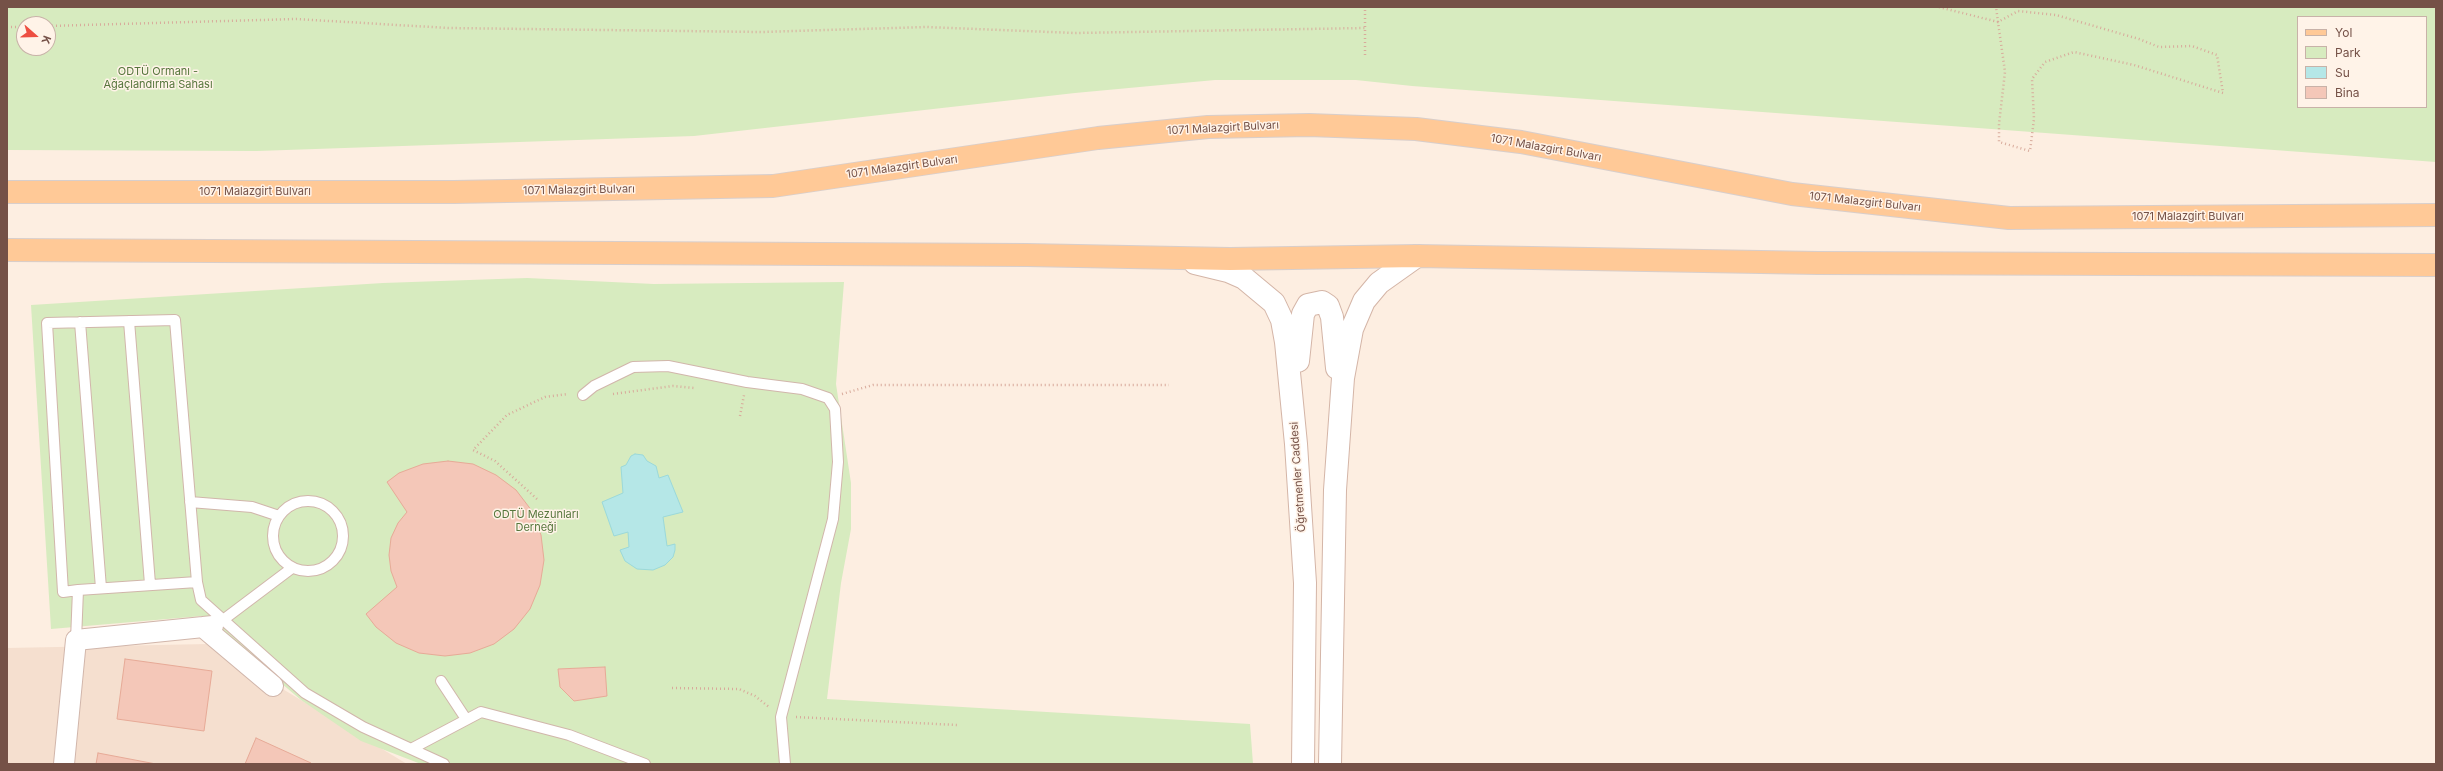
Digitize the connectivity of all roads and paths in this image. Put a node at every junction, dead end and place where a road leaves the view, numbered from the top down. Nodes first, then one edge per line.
1 (1365, 7) edge
2 (1940, 7) edge
3 (1996, 7) edge
4 (1998, 22) junction
5 (56, 26) edge
6 (1365, 28) junction
7 (1365, 54) dead end
8 (7, 192) edge
9 (2436, 215) edge
10 (7, 250) edge
11 (1417, 256) junction
12 (1175, 258) junction
13 (2436, 265) edge
14 (129, 321) junction
15 (80, 322) junction
16 (1169, 385) dead end
17 (697, 388) dead end
18 (736, 392) dead end
19 (583, 395) junction
20 (828, 398) junction
21 (740, 416) dead end
22 (1340, 417) junction
23 (1294, 419) junction
24 (537, 499) dead end
25 (190, 502) junction
26 (279, 516) junction
27 (292, 568) junction
28 (197, 582) junction
29 (150, 584) junction
30 (101, 588) junction
31 (78, 590) junction
32 (214, 625) junction
33 (76, 640) junction
34 (441, 681) dead end
35 (273, 686) dead end
36 (672, 688) dead end
37 (756, 696) dead end
38 (781, 717) junction
39 (466, 719) junction
40 (957, 725) dead end
41 (411, 749) junction
42 (64, 764) edge
43 (444, 764) edge
44 (645, 764) edge
45 (785, 764) edge
46 (1303, 764) edge
47 (1330, 764) edge

1 - 6 path
2 - 4 path
3 - 4 path
4 - 4 path
5 - 6 path
6 - 7 path
8 - 9 main road, 1071 Malazgirt Bulvarı
10 - 12 main road
11 - 12 main road
11 - 13 main road
11 - 22 main road
12 - 23 main road, Öğretmenler Caddesi
14 - 15 lane
14 - 25 lane
14 - 29 lane
15 - 30 lane
15 - 31 lane
16 - 20 path
17 - 19 path
18 - 21 path
19 - 20 lane
19 - 24 path
20 - 38 lane
22 - 23 main road
22 - 47 main road
23 - 46 main road, Öğretmenler Caddesi
25 - 26 lane
25 - 28 lane
26 - 27 lane
26 - 27 lane
27 - 32 lane
28 - 29 lane
28 - 32 lane
29 - 30 lane
30 - 31 lane
31 - 33 lane
32 - 33 street
32 - 35 street
32 - 41 lane
33 - 42 street
34 - 39 lane
36 - 37 path
38 - 40 path
38 - 45 lane
39 - 41 lane
39 - 44 lane
41 - 43 lane

